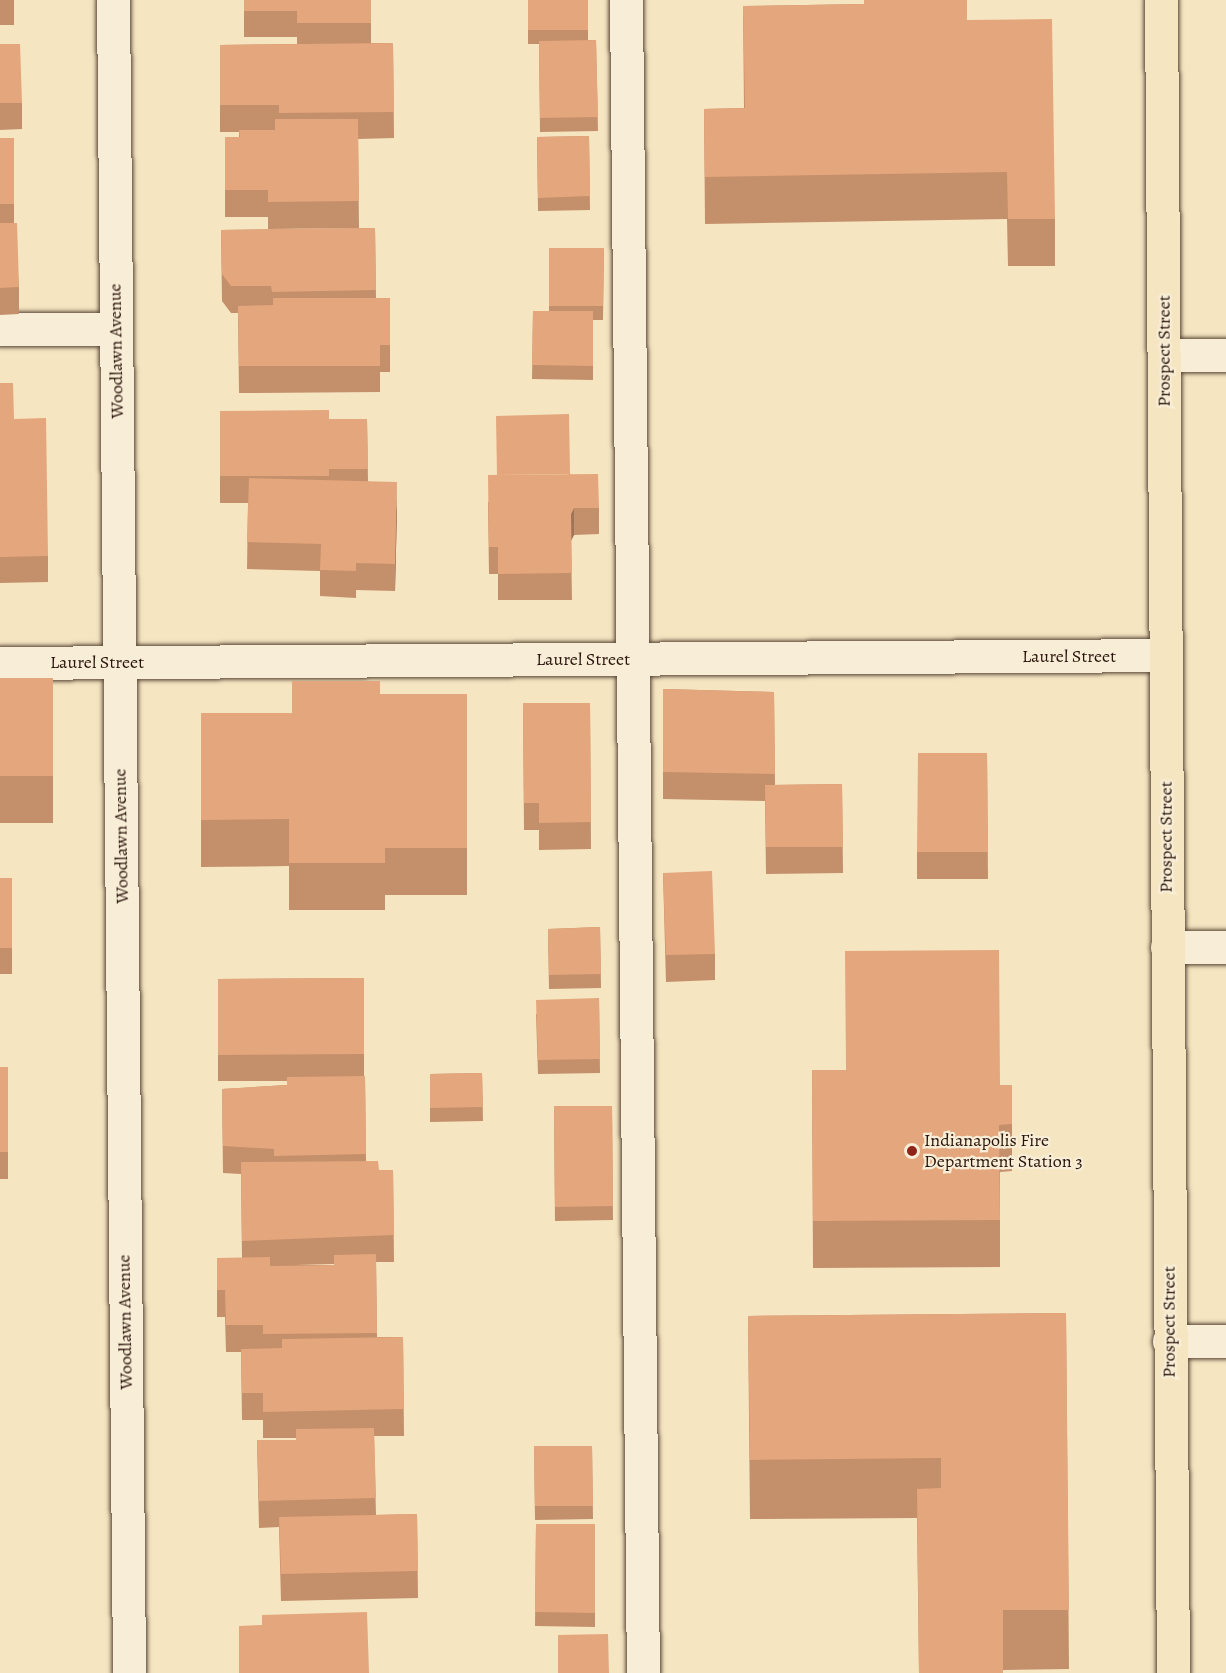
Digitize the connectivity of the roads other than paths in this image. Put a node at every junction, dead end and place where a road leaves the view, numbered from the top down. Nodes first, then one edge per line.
1 (112, 0) edge
2 (626, 0) edge
3 (1161, 0) edge
4 (116, 329) junction
5 (0, 330) edge
6 (1164, 355) junction
7 (1226, 355) edge
8 (1165, 655) junction
9 (632, 658) junction
10 (119, 662) junction
11 (0, 663) edge
12 (1167, 947) junction
13 (1226, 947) edge
14 (1169, 1341) junction
15 (1226, 1341) edge
16 (129, 1673) edge
17 (644, 1673) edge
18 (1173, 1673) edge

1 - 4 street, Woodlawn Avenue
2 - 9 street
3 - 6 main road, Prospect Street
4 - 5 street
4 - 10 street, Woodlawn Avenue
6 - 7 street
6 - 8 main road, Prospect Street
8 - 9 street, Laurel Street
8 - 12 main road, Prospect Street
9 - 10 street, Laurel Street
9 - 17 street
10 - 11 street, Laurel Street
10 - 16 street, Woodlawn Avenue
12 - 13 street
12 - 14 main road, Prospect Street
14 - 15 street
14 - 18 main road, Prospect Street

